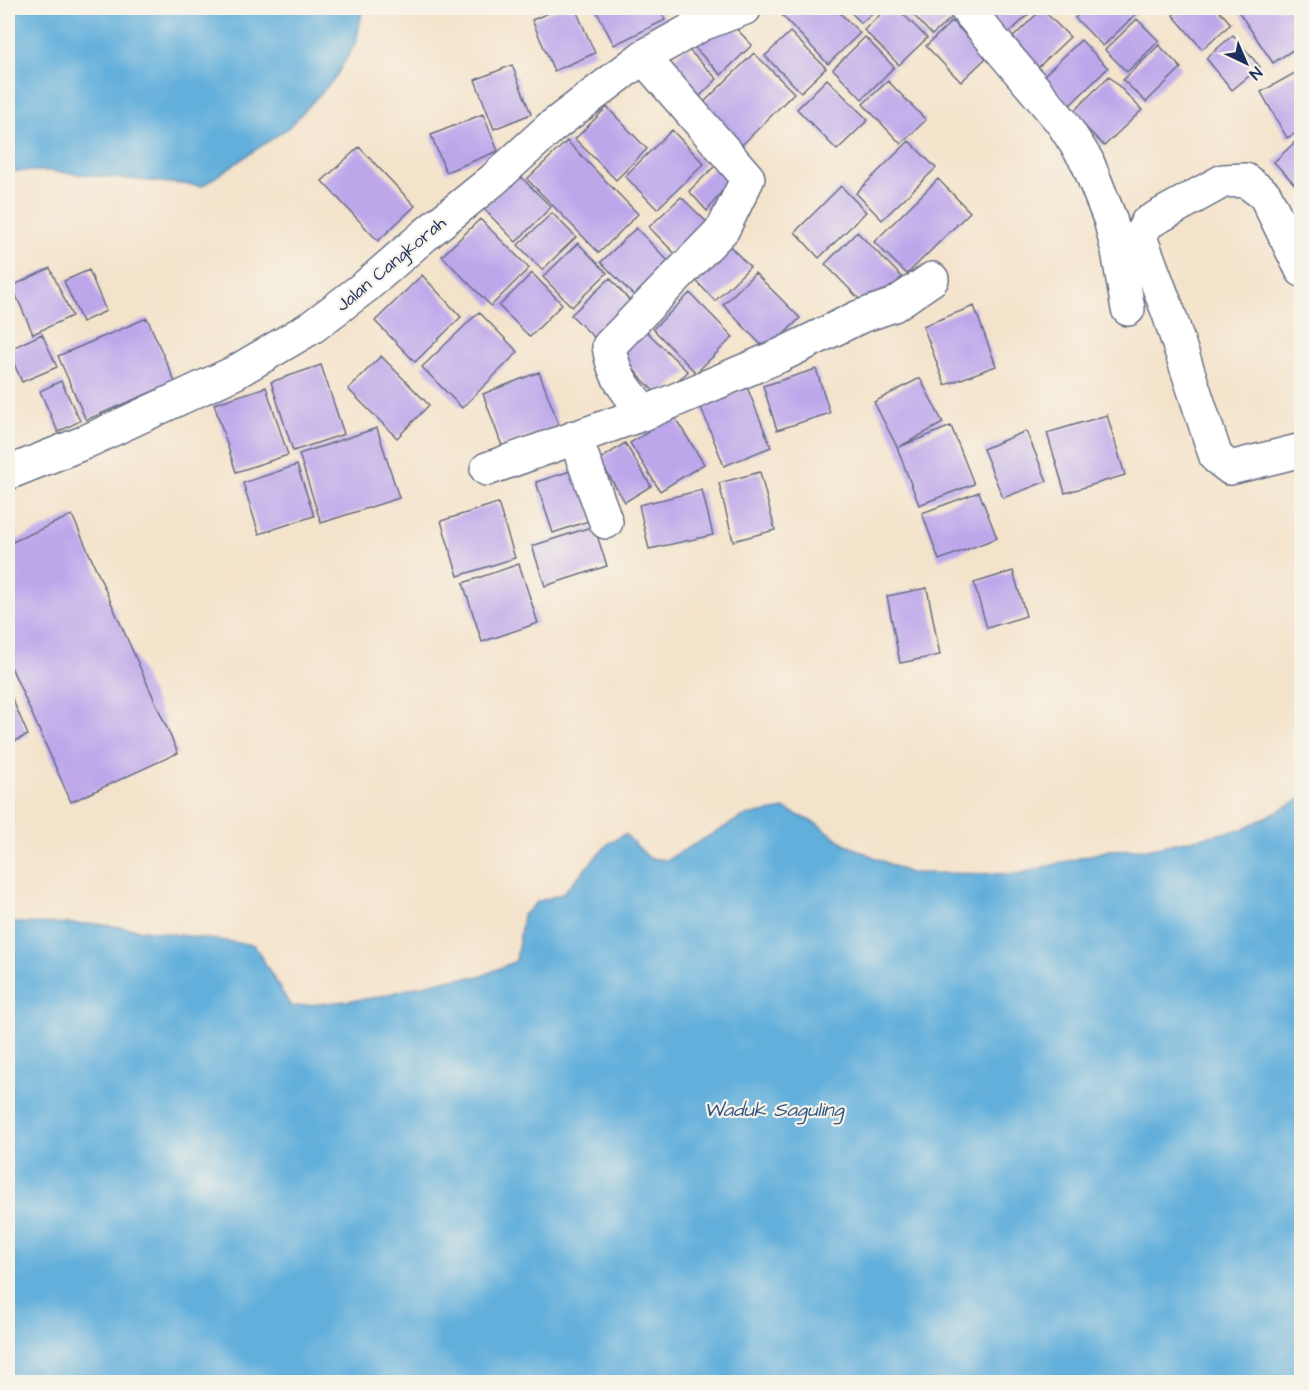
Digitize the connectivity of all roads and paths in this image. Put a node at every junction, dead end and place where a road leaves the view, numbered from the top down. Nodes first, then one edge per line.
1 (745, 8) edge
2 (966, 8) edge
3 (643, 57) junction
4 (1302, 270) edge
5 (932, 279) dead end
6 (1128, 309) dead end
7 (645, 413) junction
8 (575, 437) junction
9 (1302, 450) edge
10 (487, 469) dead end
11 (8, 473) edge
12 (606, 522) dead end

1 - 3 street, Jalan Cangkorah
2 - 6 street
3 - 7 street
3 - 11 street, Jalan Cangkorah
4 - 9 street
5 - 7 street
7 - 8 street
8 - 10 street
8 - 12 street

